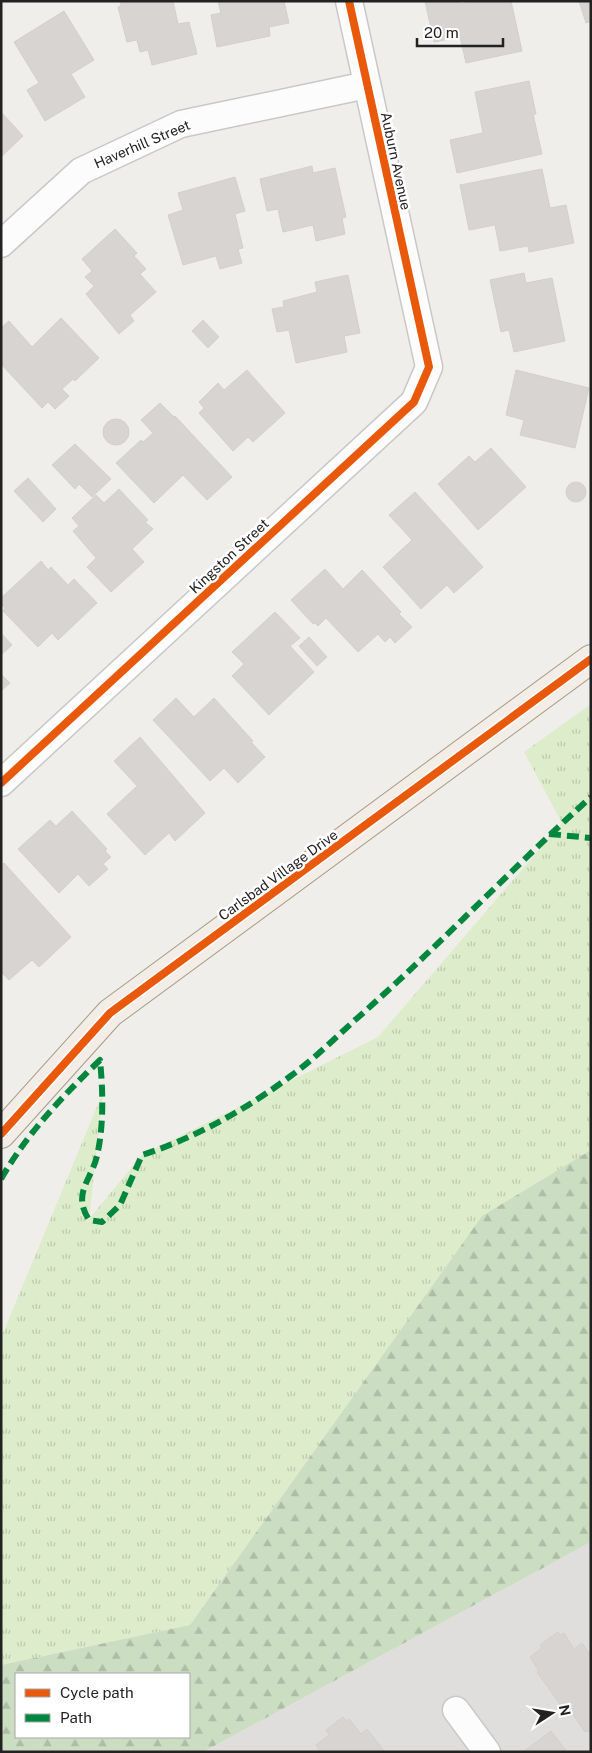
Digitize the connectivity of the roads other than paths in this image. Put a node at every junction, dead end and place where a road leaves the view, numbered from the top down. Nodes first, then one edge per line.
1 (349, 1) edge
2 (367, 85) junction
3 (1, 244) edge
4 (418, 326) joint
5 (591, 659) edge
6 (1, 784) edge
7 (1, 1134) edge
8 (456, 1710) dead end
9 (486, 1752) edge

1 - 2 street, Auburn Avenue
2 - 3 street, Haverhill Street
2 - 4 street, Auburn Avenue
4 - 6 street, Kingston Street
5 - 7 main road, Carlsbad Village Drive
8 - 9 street

